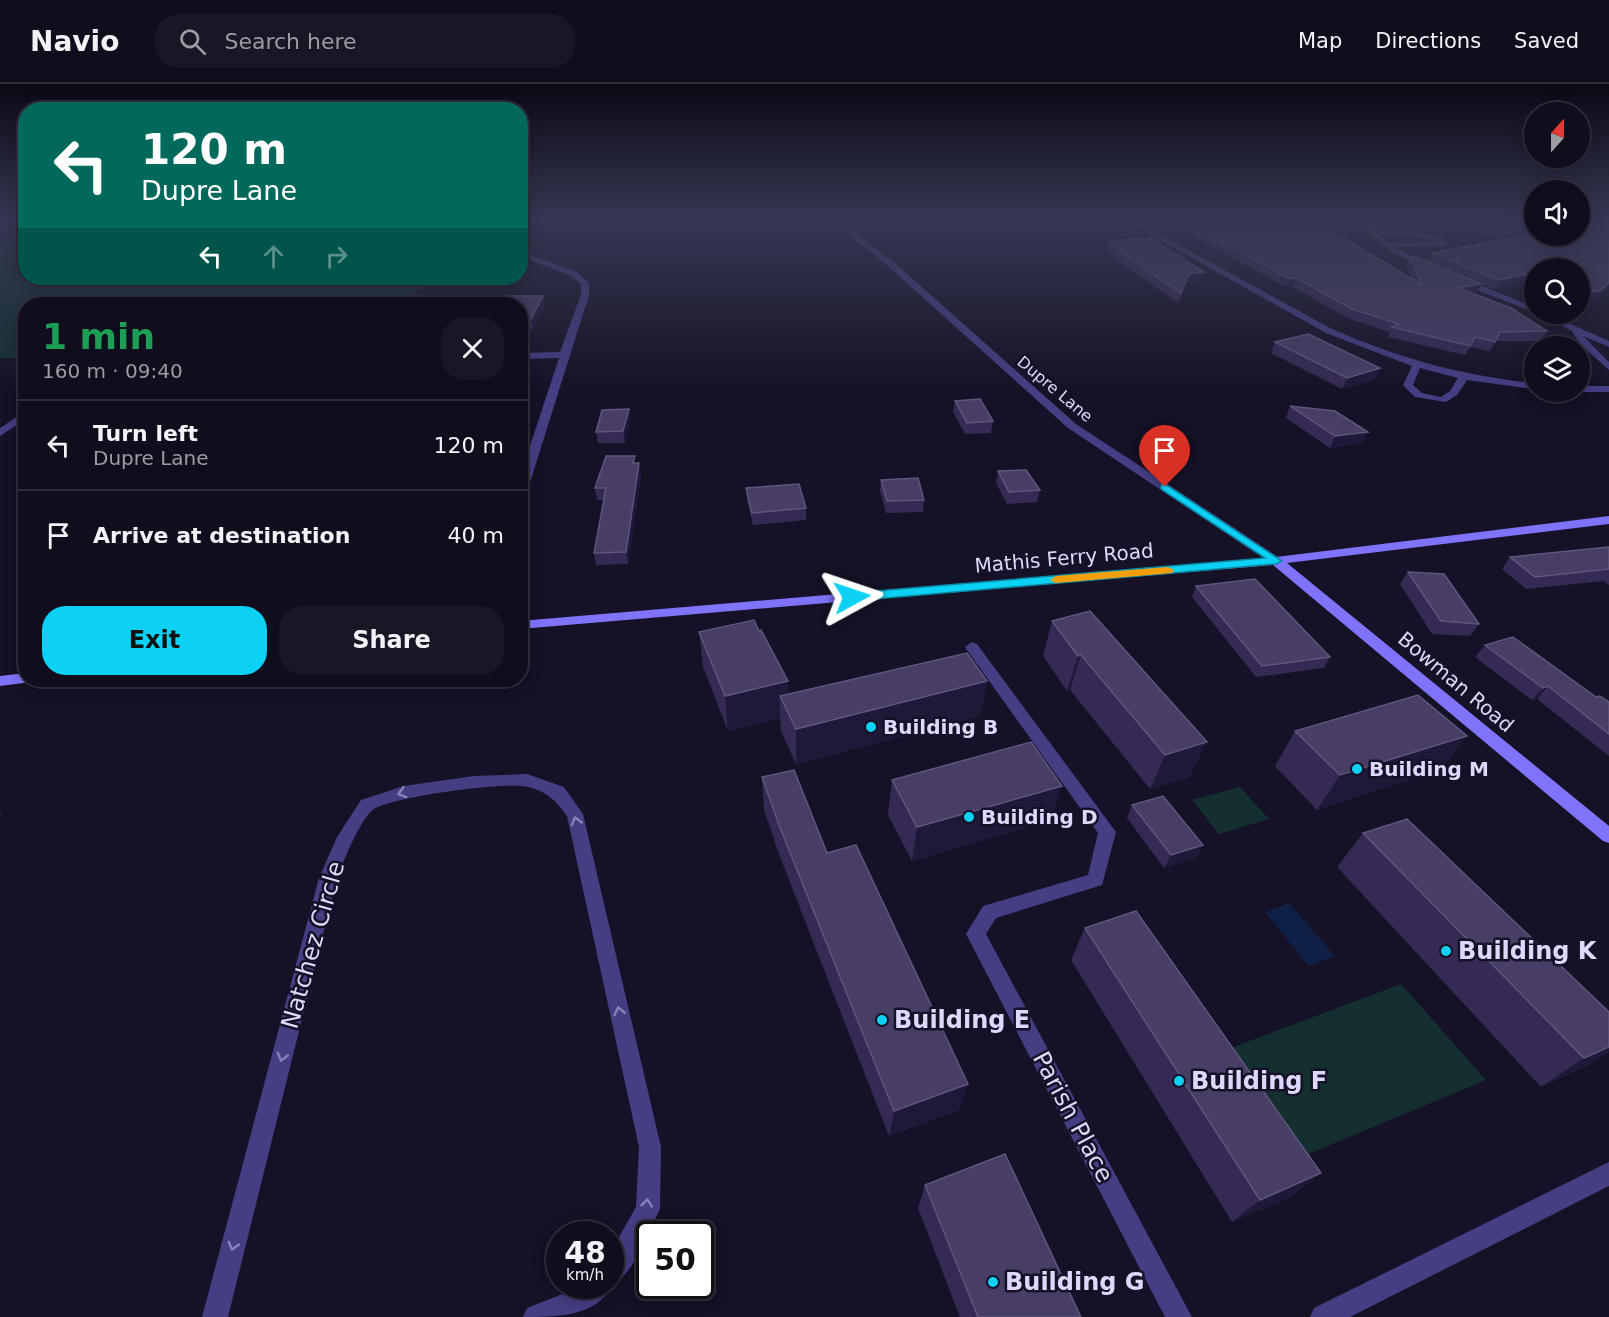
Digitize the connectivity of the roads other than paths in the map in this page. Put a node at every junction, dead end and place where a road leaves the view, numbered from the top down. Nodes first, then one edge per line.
1 (576, 276) edge
2 (904, 276) edge
3 (1228, 276) edge
4 (1450, 276) edge
5 (1524, 306) edge
6 (1562, 324) edge
7 (1576, 331) junction
8 (1609, 344) edge
9 (564, 355) junction
10 (528, 356) edge
11 (1417, 364) junction
12 (1609, 367) edge
13 (1464, 376) junction
14 (1524, 385) edge
15 (1590, 389) edge
16 (1609, 389) edge
17 (18, 420) edge
18 (0, 433) edge
19 (528, 470) edge
20 (1609, 520) edge
21 (1276, 561) junction
22 (528, 624) edge
23 (972, 647) dead end
24 (18, 679) edge
25 (0, 681) edge
26 (1609, 836) edge
27 (1609, 1174) edge
28 (624, 1254) edge
29 (586, 1299) edge
30 (214, 1317) edge
31 (536, 1317) edge
32 (1179, 1317) edge
33 (1323, 1317) edge

1 - 9 street
2 - 21 street, Dupre Lane
3 - 11 street
4 - 5 street
6 - 7 street
7 - 8 street
7 - 12 street
9 - 10 street
9 - 19 street
11 - 13 street
11 - 13 street
13 - 14 street
15 - 16 street
17 - 18 street
20 - 21 main road, Mathis Ferry Road
21 - 22 main road, Mathis Ferry Road
21 - 26 main road, Bowman Road
23 - 32 street, Parish Place
24 - 25 main road
27 - 33 street
28 -> 30 street, Natchez Circle
29 - 31 street

